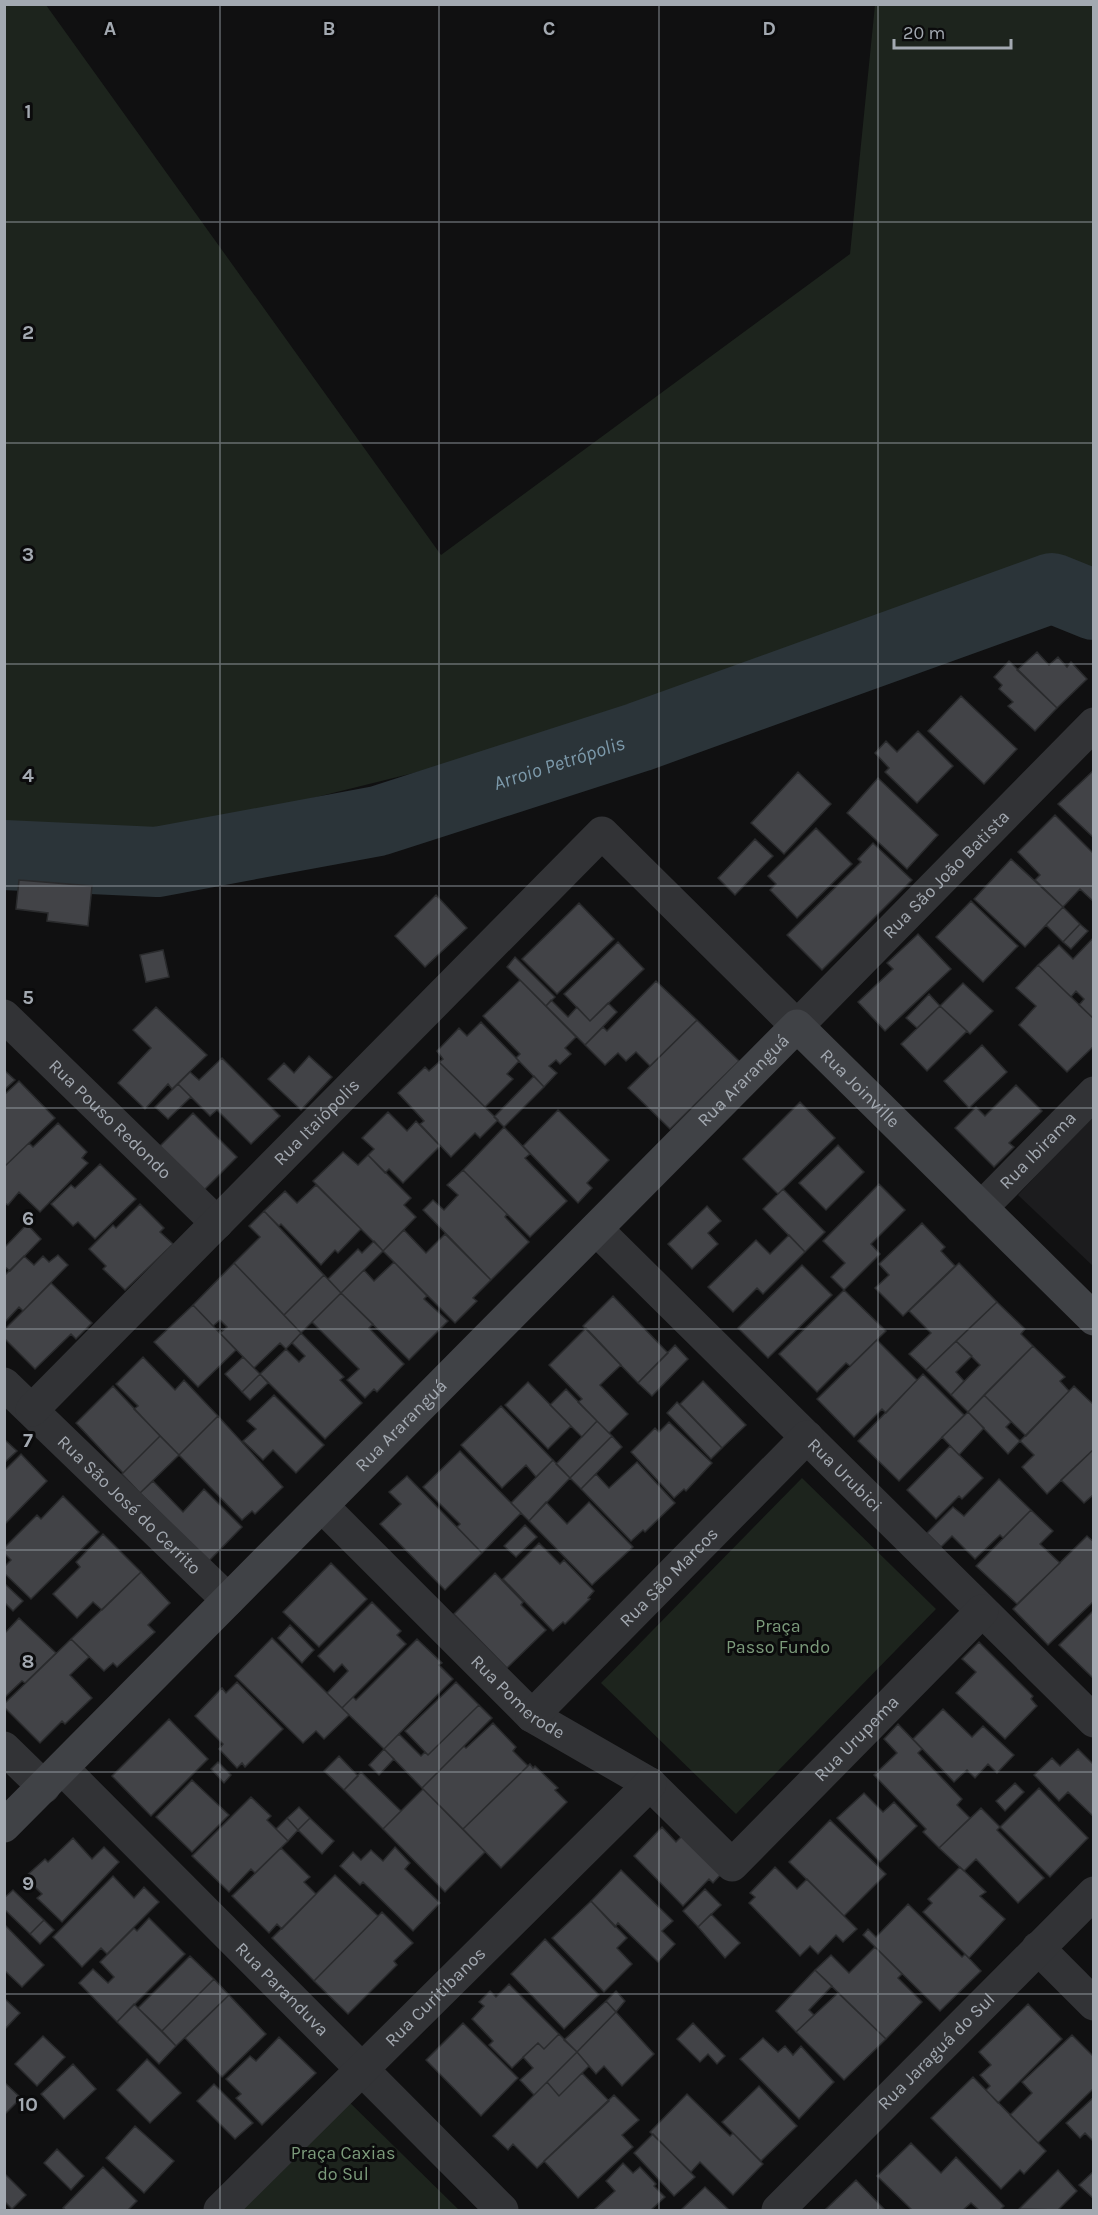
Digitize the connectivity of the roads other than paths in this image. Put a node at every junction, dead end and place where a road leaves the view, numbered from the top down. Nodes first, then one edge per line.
1 (1094, 724) edge
2 (602, 833) joint
3 (4, 1016) edge
4 (797, 1026) junction
5 (1094, 1093) edge
6 (981, 1208) junction
7 (217, 1223) junction
8 (596, 1229) junction
9 (1094, 1319) edge
10 (4, 1384) edge
11 (32, 1410) junction
12 (807, 1437) junction
13 (322, 1506) junction
14 (228, 1600) junction
15 (982, 1611) junction
16 (532, 1716) junction
17 (1094, 1721) edge
18 (4, 1748) edge
19 (53, 1777) junction
20 (650, 1784) junction
21 (4, 1826) edge
22 (732, 1865) joint
23 (1094, 1893) edge
24 (1038, 1948) junction
25 (1094, 2004) edge
26 (362, 2070) junction
27 (220, 2211) edge
28 (502, 2211) edge
29 (778, 2211) edge

1 - 4 street, Rua São João Batista
2 - 4 street, Rua Joinville
2 - 7 street, Rua Itaiópolis
3 - 7 street, Rua Pouso Redondo
4 - 6 street, Rua Joinville
4 - 8 street, Rua Araranguá
5 - 6 street, Rua Ibirama
6 - 9 street, Rua Joinville
7 - 11 street, Rua Itaiópolis
8 - 12 street, Rua Urubici
8 - 13 street, Rua Araranguá
10 - 11 street, Rua São José do Cerrito
11 - 14 street, Rua São José do Cerrito
12 - 15 street, Rua Urubici
12 - 16 street, Rua São Marcos
13 - 14 street, Rua Araranguá
13 - 16 street, Rua Pomerode
14 - 19 street, Rua Araranguá
15 - 17 street, Rua Urubici
15 - 22 street, Rua Urupema
16 - 20 street, Rua Pomerode
18 - 19 street, Rua Paranduva
19 - 21 street, Rua Araranguá
19 - 26 street, Rua Paranduva
20 - 22 street, Rua Pomerode
20 - 26 street, Rua Curitibanos
23 - 24 street, Rua Jaraguá do Sul
24 - 25 street
24 - 29 street, Rua Jaraguá do Sul
26 - 27 street, Rua Curitibanos
26 - 28 street, Rua Paranduva

